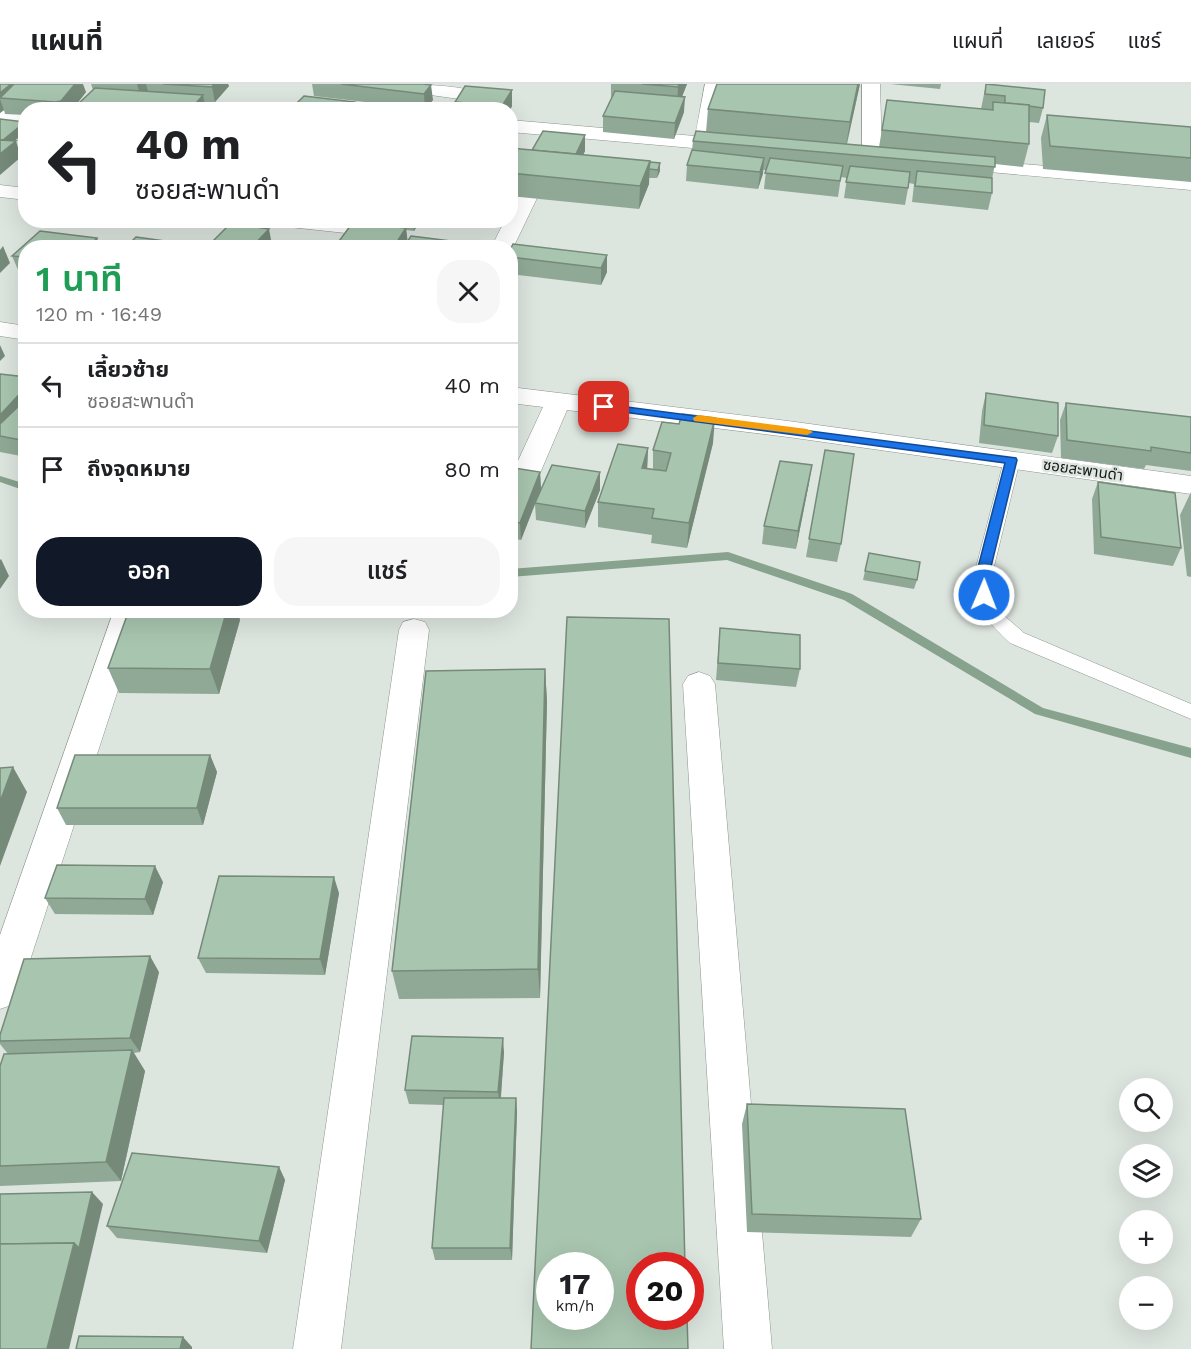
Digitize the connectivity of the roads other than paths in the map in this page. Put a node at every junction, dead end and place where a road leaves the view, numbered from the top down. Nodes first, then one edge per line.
1 (388, 84) edge
2 (714, 84) edge
3 (871, 84) edge
4 (462, 88) edge
5 (452, 102) edge
6 (0, 114) edge
7 (18, 117) edge
8 (518, 127) edge
9 (703, 143) junction
10 (759, 148) edge
11 (849, 155) edge
12 (872, 157) junction
13 (896, 159) edge
14 (931, 162) edge
15 (1191, 184) edge
16 (0, 191) edge
17 (18, 193) edge
18 (519, 195) edge
19 (550, 198) edge
20 (0, 329) edge
21 (18, 332) edge
22 (518, 396) edge
23 (558, 401) junction
24 (1012, 460) junction
25 (524, 478) edge
26 (1191, 485) edge
27 (126, 618) edge
28 (414, 630) dead end
29 (699, 684) dead end
30 (1191, 712) edge
31 (9, 934) edge
32 (0, 991) edge
33 (317, 1349) edge
34 (748, 1349) edge

1 - 4 street
2 - 9 street
3 - 12 street
4 - 5 street
6 - 7 street
8 - 9 street
9 - 10 street
11 - 12 street
12 - 13 street
14 - 15 street
16 - 17 street
18 - 19 street
20 - 21 street
22 - 23 street, ซอยสะพานดำ
23 - 24 street, ซอยสะพานดำ
23 - 25 street
24 - 26 street, ซอยสะพานดำ
24 - 30 lane
27 - 31 street
28 - 33 street
29 - 34 street
31 - 32 street

